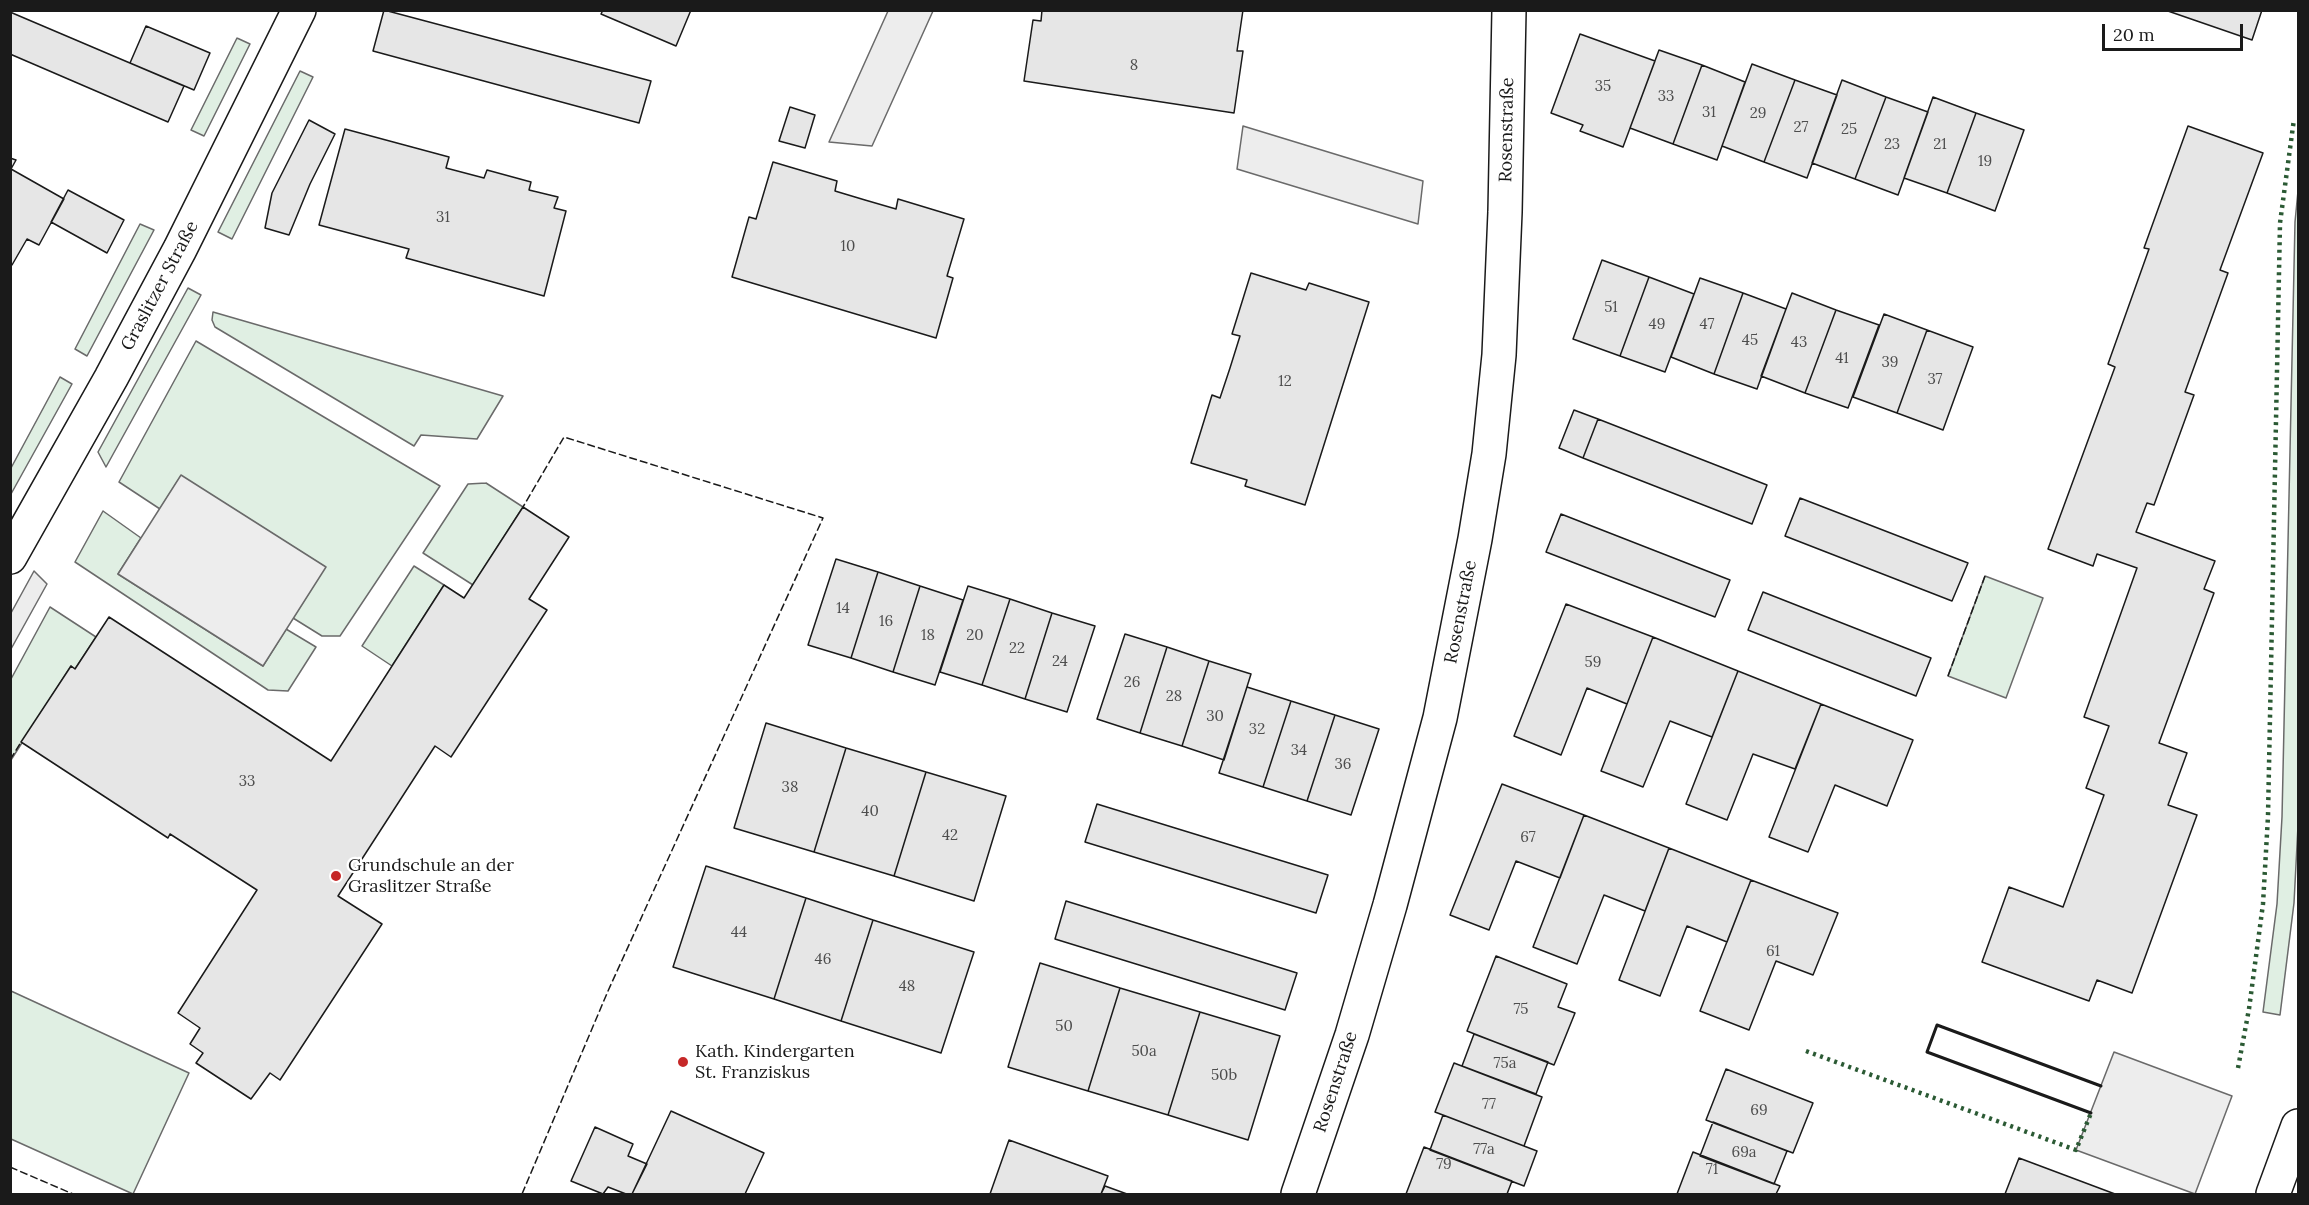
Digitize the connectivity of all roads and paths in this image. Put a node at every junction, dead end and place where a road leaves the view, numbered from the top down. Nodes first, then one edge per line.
1 (299, 10) edge
2 (1509, 10) edge
3 (10, 556) edge
4 (2298, 1126) edge
5 (1298, 1194) edge
6 (2273, 1194) edge

1 - 3 street, Graslitzer Straße
2 - 5 street, Rosenstraße
4 - 6 street

